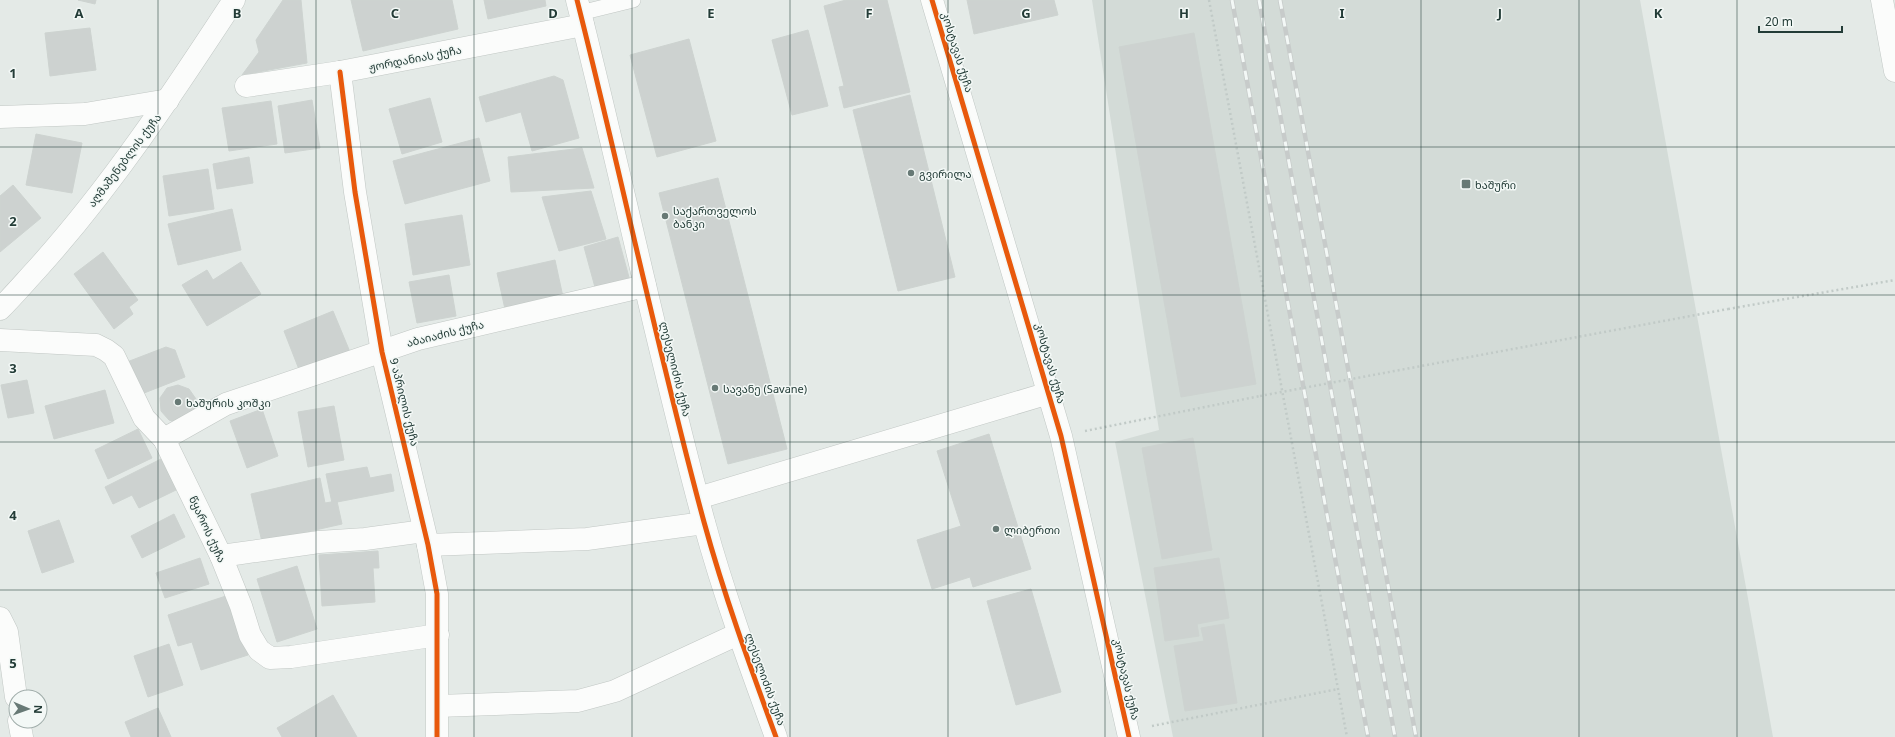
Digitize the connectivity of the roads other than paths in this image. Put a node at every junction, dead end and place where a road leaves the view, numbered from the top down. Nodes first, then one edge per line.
1 (234, 0) edge
2 (633, 0) edge
3 (932, 0) edge
4 (1882, 0) edge
5 (580, 13) edge
6 (1895, 71) edge
7 (340, 72) junction
8 (246, 86) dead end
9 (168, 100) junction
10 (0, 117) edge
11 (645, 286) junction
12 (0, 309) edge
13 (0, 340) edge
14 (382, 352) junction
15 (1049, 393) junction
16 (164, 438) junction
17 (698, 498) junction
18 (704, 523) junction
19 (426, 538) junction
20 (221, 556) junction
21 (0, 618) edge
22 (738, 634) junction
23 (438, 635) junction
24 (15, 689) edge
25 (438, 706) junction
26 (1129, 734) edge
27 (437, 737) edge
28 (776, 737) edge

1 - 9 street, აღმაშენებლის ქუჩა
2 - 5 lane
3 - 15 street, კოსტავას ქუჩა
4 - 6 street
5 - 7 street, ჟორდანიას ქუჩა
5 - 11 street, ლესელიძის ქუჩა
7 - 8 street, ჟორდანიას ქუჩა
7 - 14 street, 9 აპრილის ქუჩა
9 - 10 street
9 - 12 street, აღმაშენებლის ქუჩა
11 - 14 street, აბაიაძის ქუჩა
11 - 17 street, ლესელიძის ქუჩა
13 - 16 street, წყაროს ქუჩა
14 - 16 street, აბაიაძის ქუჩა
14 - 19 street, 9 აპრილის ქუჩა
15 - 17 street
15 - 26 street, კოსტავას ქუჩა
16 - 20 street, წყაროს ქუჩა
17 - 18 street, ლესელიძის ქუჩა
18 - 19 street
18 - 22 street, ლესელიძის ქუჩა
19 - 20 street
19 - 23 street, 9 აპრილის ქუჩა
20 - 23 street, წყაროს ქუჩა
21 - 24 street
22 - 25 street
22 - 28 street, ლესელიძის ქუჩა
23 - 25 street, 9 აპრილის ქუჩა
25 - 27 street, 9 აპრილის ქუჩა

